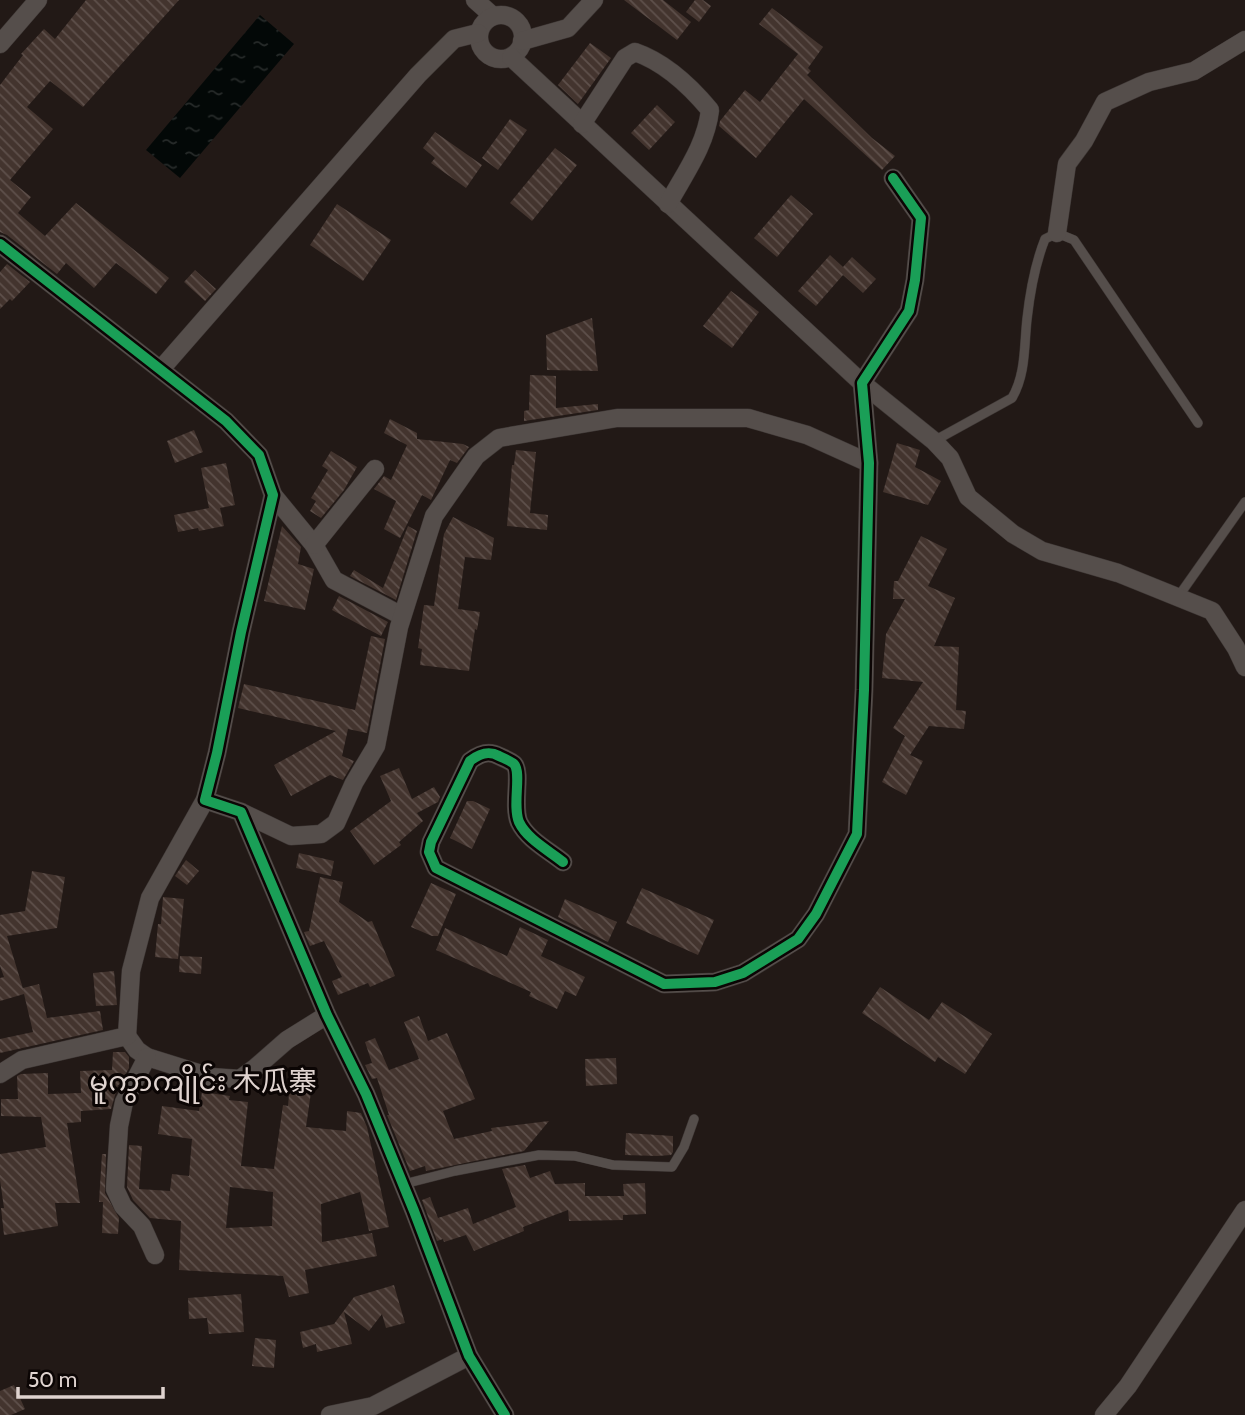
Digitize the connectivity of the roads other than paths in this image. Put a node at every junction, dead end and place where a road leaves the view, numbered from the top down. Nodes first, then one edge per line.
1 (38, 0) edge
2 (475, 0) edge
3 (594, 0) edge
4 (493, 16) junction
5 (478, 33) junction
6 (1245, 40) edge
7 (522, 41) junction
8 (0, 44) edge
9 (511, 57) junction
10 (582, 124) junction
11 (893, 178) dead end
12 (668, 204) junction
13 (1057, 233) junction
14 (0, 244) edge
15 (161, 369) junction
16 (862, 383) junction
17 (1198, 424) dead end
18 (934, 441) junction
19 (869, 463) junction
20 (376, 469) dead end
21 (274, 495) junction
22 (1245, 502) edge
23 (314, 545) junction
24 (1178, 597) junction
25 (402, 616) junction
26 (1245, 667) edge
27 (205, 800) junction
28 (241, 812) junction
29 (563, 862) dead end
30 (327, 1015) junction
31 (127, 1037) junction
32 (147, 1057) junction
33 (0, 1074) edge
34 (694, 1119) dead end
35 (404, 1184) junction
36 (1245, 1210) edge
37 (155, 1255) dead end
38 (469, 1356) junction
39 (330, 1415) edge
40 (505, 1415) edge
41 (1104, 1415) edge

1 - 8 street
2 - 4 street
3 - 7 street
4 - 5 street
4 - 7 street
5 - 9 street
5 - 15 street
6 - 13 street
7 - 9 street
9 - 10 street
10 - 12 street
10 - 12 street
11 - 16 street
12 - 16 street
13 - 17 lane
13 - 18 lane
14 - 15 street
15 - 21 street
16 - 18 street
16 - 19 street
18 - 24 street
19 - 25 street
19 - 29 street
20 - 23 street
21 - 23 street
21 - 27 street
22 - 24 lane
23 - 25 street
24 - 26 street
25 - 28 street
27 - 28 street
27 - 31 street
28 - 30 street
30 - 32 street
30 - 35 street
31 - 32 street
31 - 33 street
32 - 37 street
34 - 35 lane
35 - 38 street
36 - 41 street
38 - 39 street
38 - 40 street

